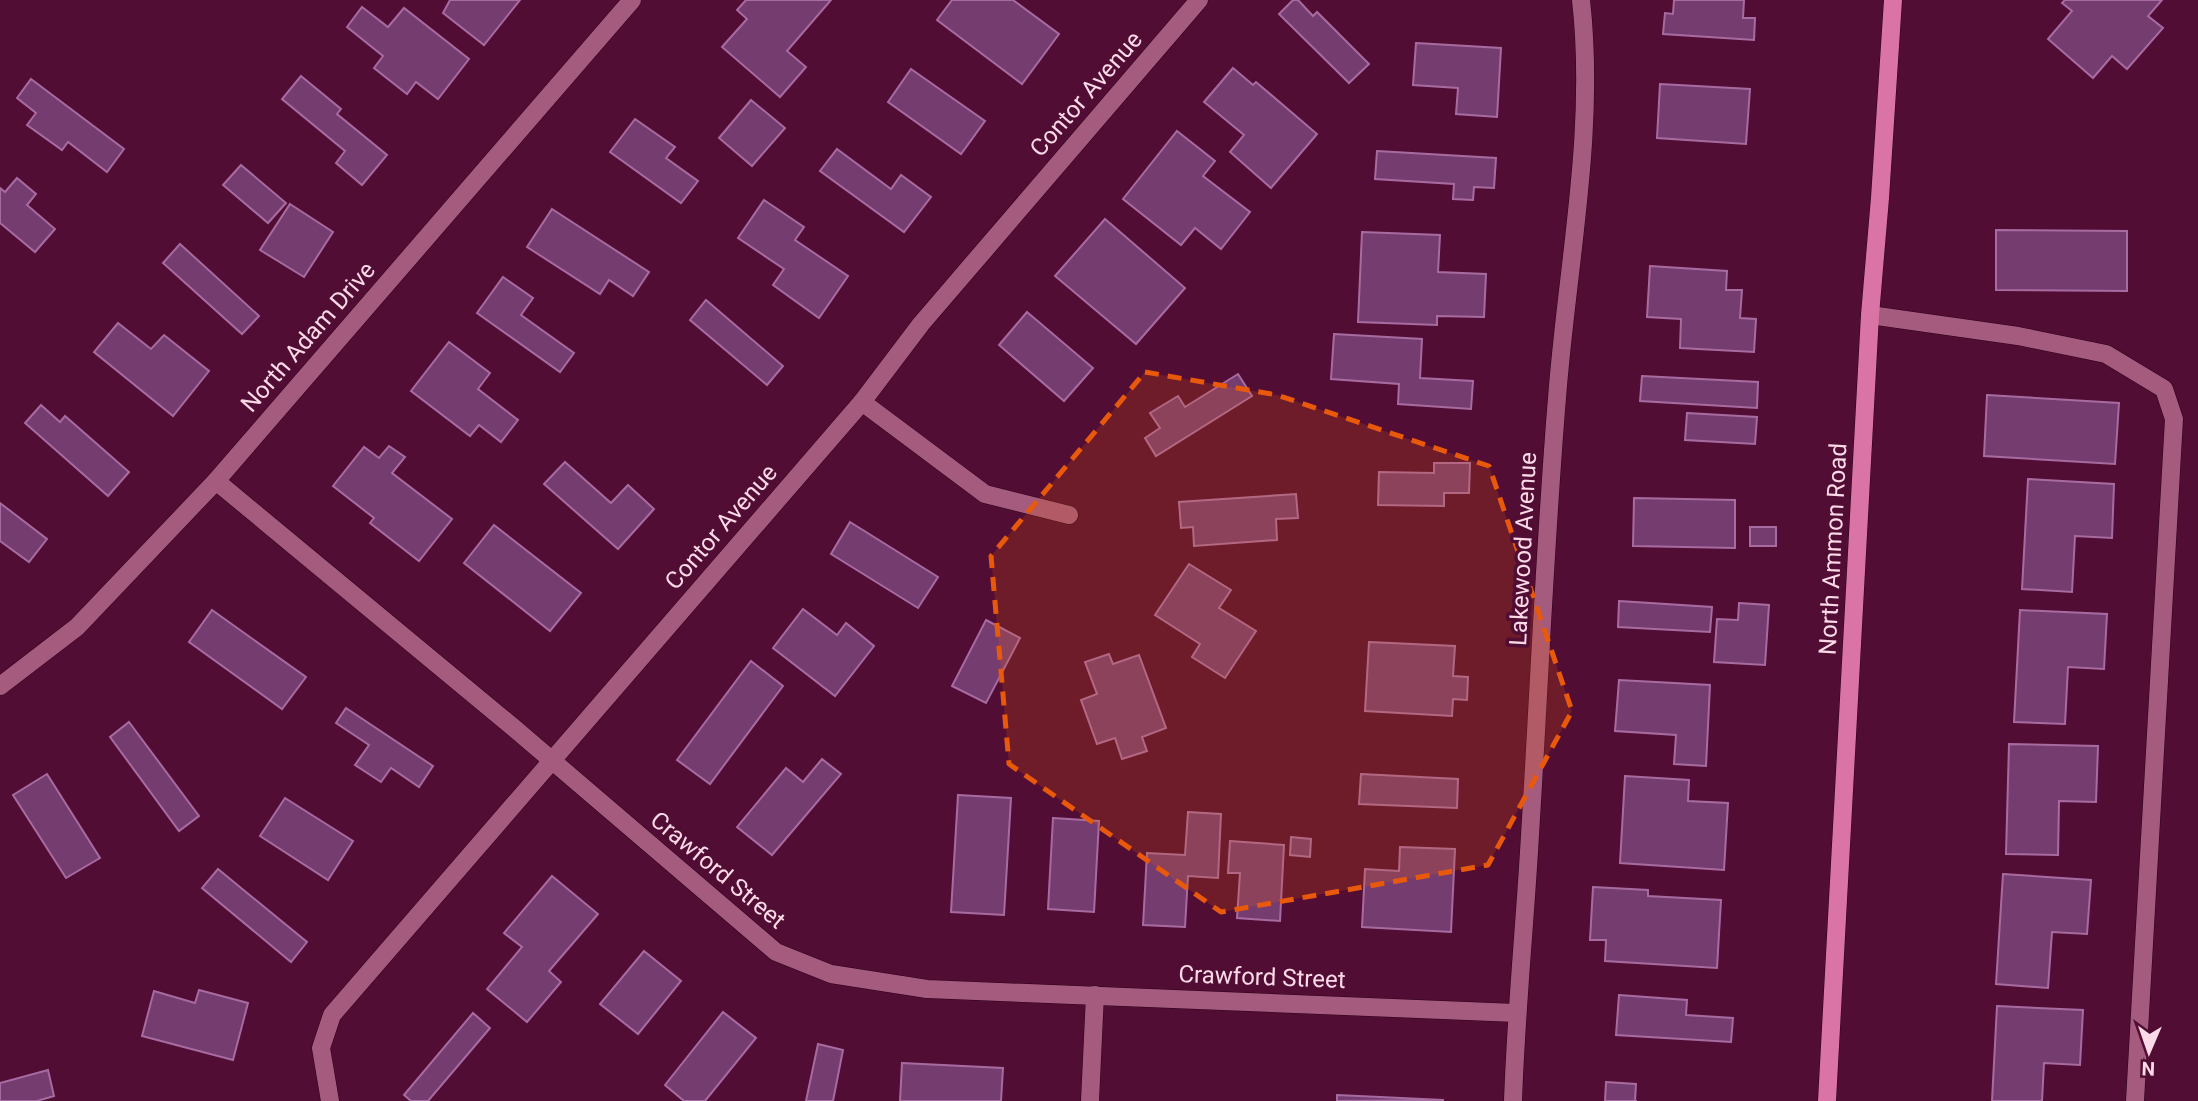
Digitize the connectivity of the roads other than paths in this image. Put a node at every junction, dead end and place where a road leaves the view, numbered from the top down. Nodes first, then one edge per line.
1 (632, 0) edge
2 (1199, 0) edge
3 (1581, 0) edge
4 (1893, 0) edge
5 (1870, 314) junction
6 (862, 402) junction
7 (216, 481) junction
8 (1069, 515) dead end
9 (0, 686) edge
10 (552, 760) junction
11 (1095, 995) junction
12 (1516, 1013) junction
13 (330, 1101) edge
14 (1090, 1101) edge
15 (1513, 1101) edge
16 (1827, 1101) edge
17 (2135, 1101) edge

1 - 7 street, North Adam Drive
2 - 6 street, Contor Avenue
3 - 12 street, Lakewood Avenue
4 - 5 main road, North Ammon Road
5 - 16 main road, North Ammon Road
5 - 17 street
6 - 8 street
6 - 10 street, Contor Avenue
7 - 9 street, North Adam Drive
7 - 10 street, Crawford Street
10 - 11 street, Crawford Street
10 - 13 street, Contor Avenue
11 - 12 street, Crawford Street
11 - 14 street
12 - 15 street, Lakewood Avenue

